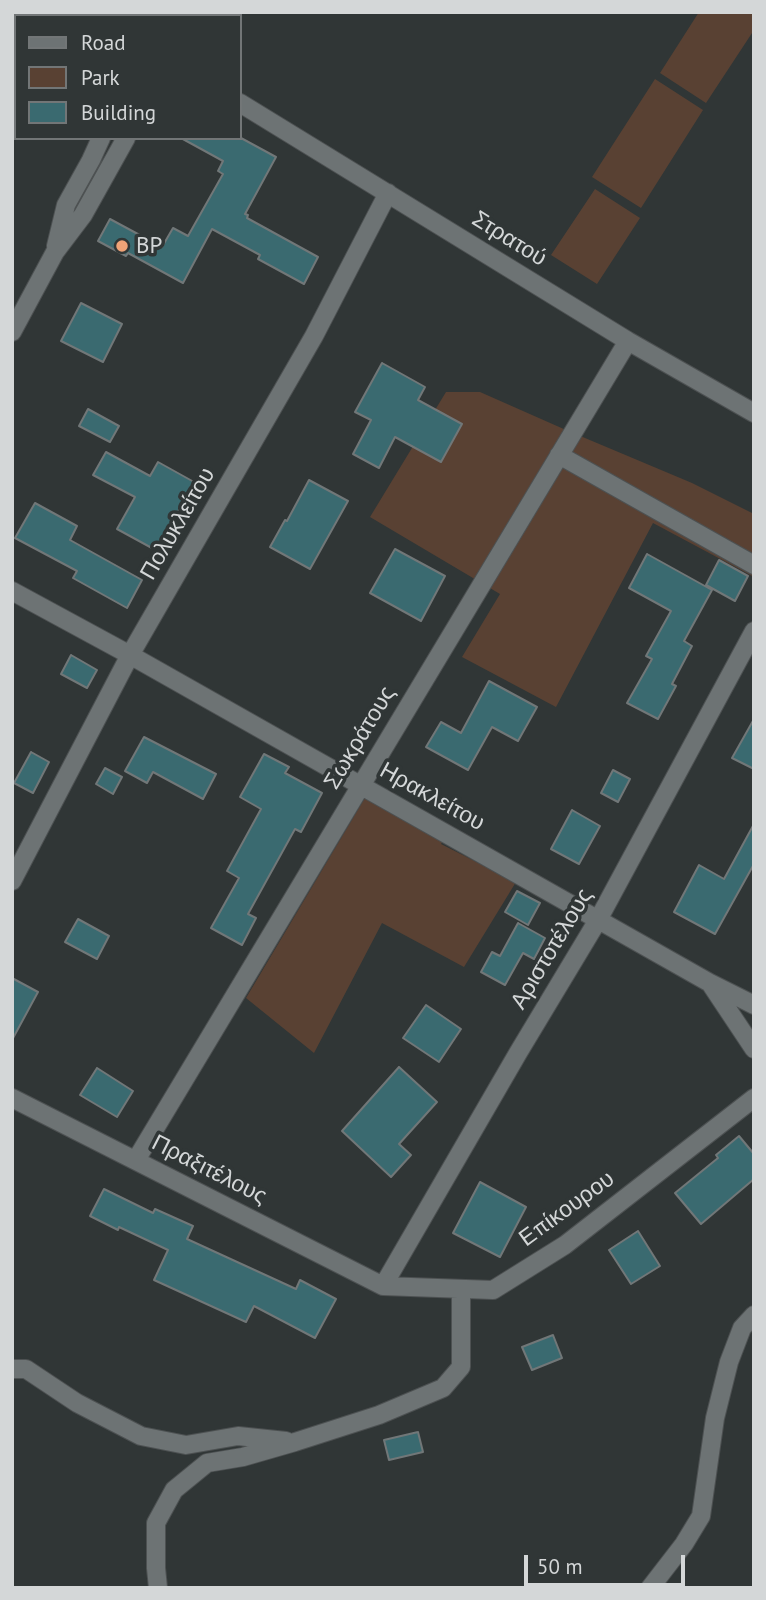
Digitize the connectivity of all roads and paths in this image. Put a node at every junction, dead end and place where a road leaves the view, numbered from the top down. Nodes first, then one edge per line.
1 (242, 104) edge
2 (100, 140) edge
3 (124, 140) edge
4 (388, 193) junction
5 (55, 253) junction
6 (12, 332) edge
7 (628, 341) junction
8 (754, 413) edge
9 (559, 455) junction
10 (754, 565) edge
11 (12, 591) edge
12 (754, 631) edge
13 (130, 655) junction
14 (360, 785) junction
15 (12, 881) edge
16 (598, 920) junction
17 (710, 983) junction
18 (754, 1005) edge
19 (754, 1049) edge
20 (12, 1098) edge
21 (754, 1098) edge
22 (136, 1160) junction
23 (383, 1286) junction
24 (461, 1289) junction
25 (754, 1315) edge
26 (12, 1369) edge
27 (295, 1442) junction
28 (158, 1588) edge
29 (650, 1588) edge

1 - 4 street, Στρατού
2 - 5 street
3 - 5 street
4 - 7 street, Στρατού
4 - 13 street, Πολυκλείτου
5 - 6 street
7 - 8 street, Στρατού
7 - 9 street, Σωκράτους
9 - 10 street
9 - 14 street, Σωκράτους
11 - 13 street, Ηρακλείτου
12 - 16 street, Αριστοτέλους
13 - 14 street, Ηρακλείτου
13 - 15 street, Πολυκλείτου
14 - 16 street, Ηρακλείτου
14 - 22 street, Σωκράτους
16 - 17 street, Ηρακλείτου
16 - 23 street, Αριστοτέλους
17 - 18 street, Ηρακλείτου
17 - 19 street
20 - 22 street, Πραξιτέλους
21 - 24 street, Επίκουρου
22 - 23 street, Πραξιτέλους
23 - 24 street, Επίκουρου
24 - 27 street
25 - 29 street
26 - 27 street
27 - 28 street

